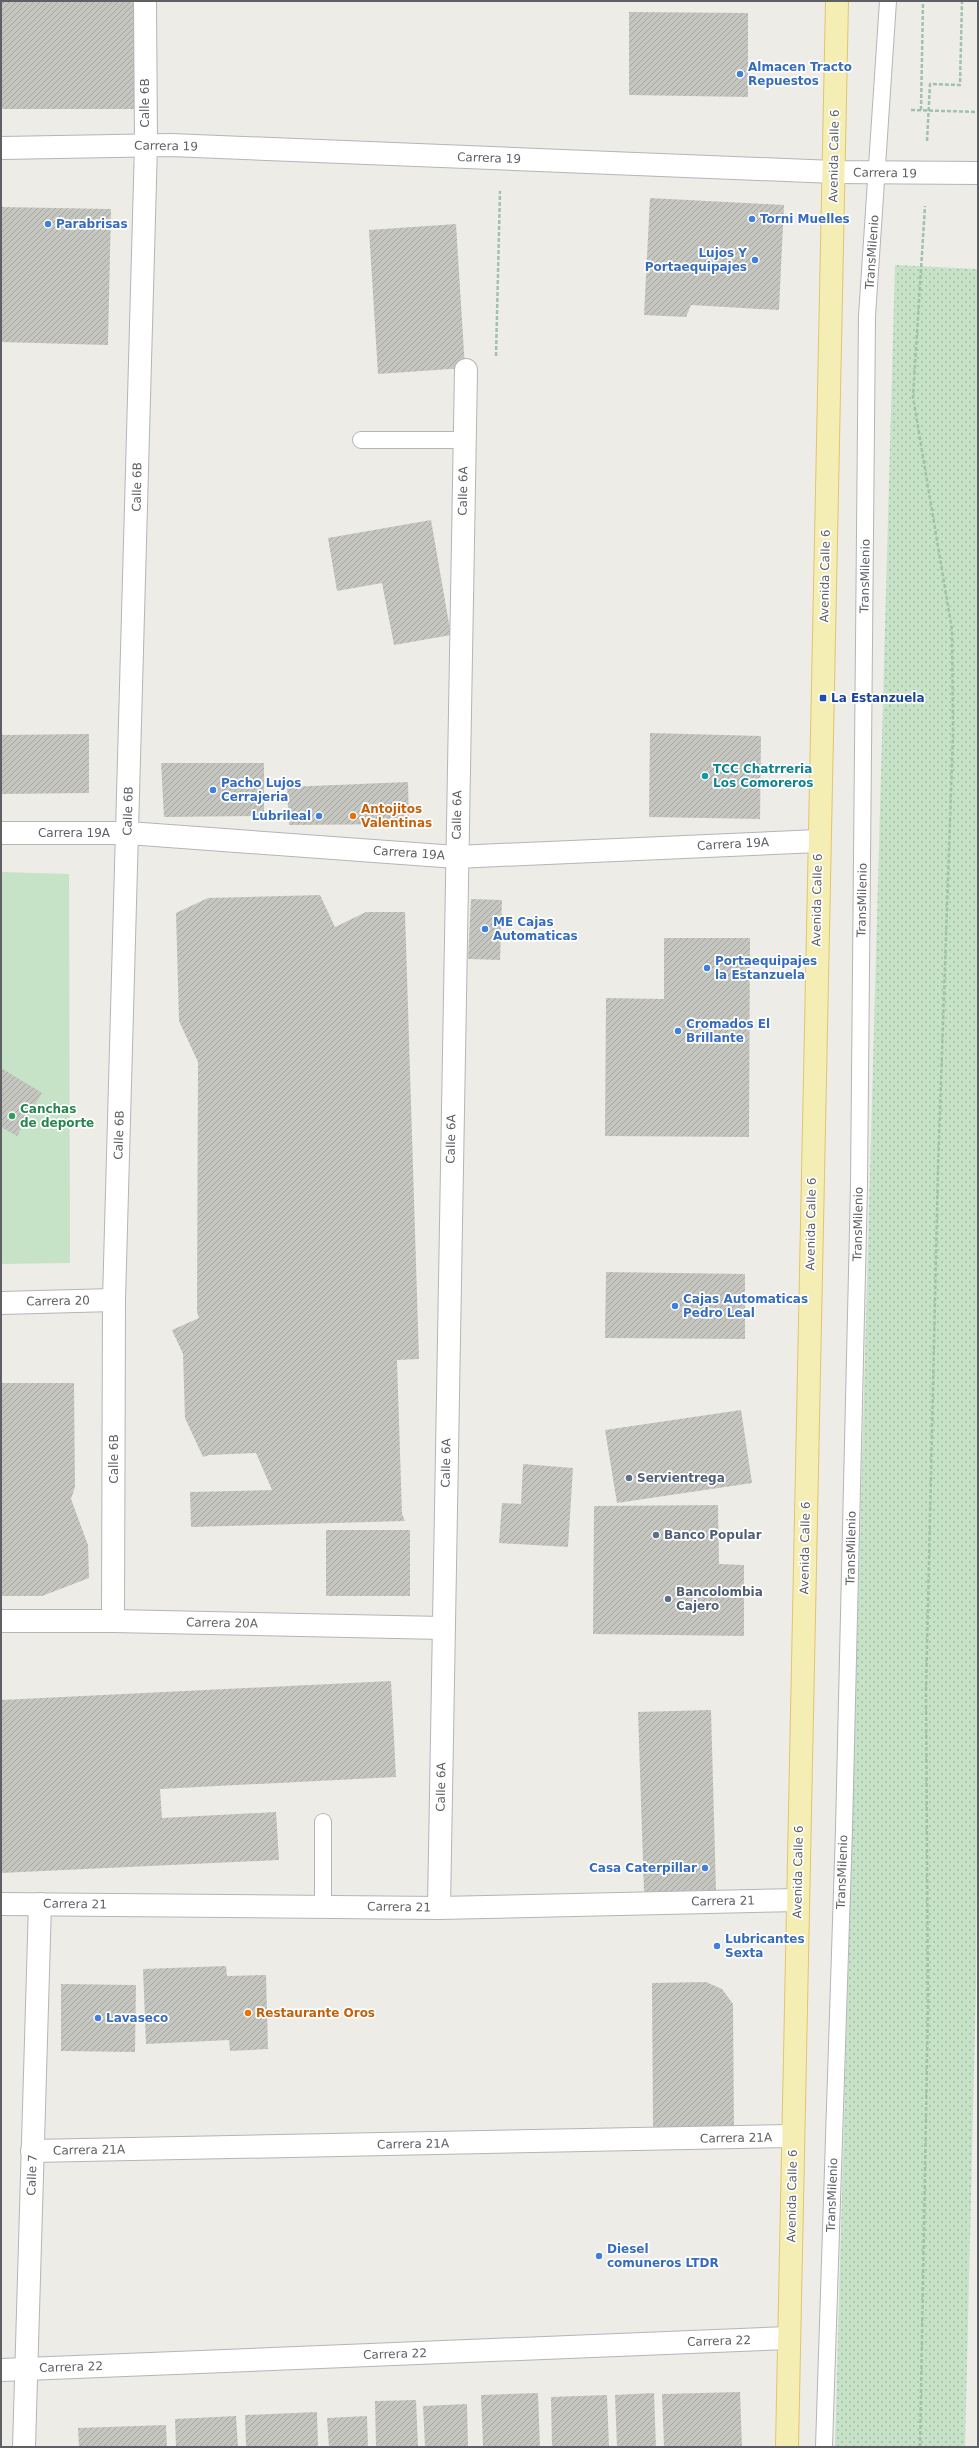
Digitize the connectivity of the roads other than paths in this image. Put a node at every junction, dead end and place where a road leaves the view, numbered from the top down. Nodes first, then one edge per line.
1 (145, 1) edge
2 (837, 1) edge
3 (888, 1) edge
4 (146, 145) junction
5 (1, 148) edge
6 (834, 172) junction
7 (877, 172) junction
8 (978, 173) edge
9 (466, 370) dead end
10 (361, 440) dead end
11 (464, 440) junction
12 (1, 833) edge
13 (128, 833) junction
14 (818, 841) junction
15 (456, 857) junction
16 (114, 1300) junction
17 (1, 1303) edge
18 (1, 1621) edge
19 (113, 1621) junction
20 (443, 1628) junction
21 (323, 1822) dead end
22 (798, 1900) junction
23 (1, 1904) edge
24 (40, 1904) junction
25 (323, 1906) junction
26 (439, 1908) junction
27 (793, 2136) junction
28 (32, 2151) junction
29 (789, 2338) junction
30 (26, 2369) junction
31 (1, 2370) edge
32 (24, 2447) edge
33 (786, 2447) edge
34 (824, 2447) edge

1 - 4 street, Calle 6B
2 - 6 main road, Avenida Calle 6
3 - 7 lane, TransMilenio
4 - 5 street, Carrera 19
4 - 6 street, Carrera 19
4 - 13 street, Calle 6B
6 - 7 street, Carrera 19
6 - 14 main road, Avenida Calle 6
7 - 8 street, Carrera 19
7 - 34 lane, TransMilenio
9 - 11 street, Calle 6A
10 - 11 lane
11 - 15 street, Calle 6A
12 - 13 street, Carrera 19A
13 - 15 street, Carrera 19A
13 - 16 street, Calle 6B
14 - 15 street, Carrera 19A
14 - 22 main road, Avenida Calle 6
15 - 20 street, Calle 6A
16 - 17 street, Carrera 20
16 - 19 street, Calle 6B
18 - 19 street, Carrera 20A
19 - 20 street, Carrera 20A
20 - 26 street, Calle 6A
21 - 25 lane
22 - 26 street, Carrera 21
22 - 27 main road, Avenida Calle 6
23 - 24 street, Carrera 21
24 - 25 street, Carrera 21
24 - 28 street, Calle 7
25 - 26 street, Carrera 21
27 - 28 street, Carrera 21A
27 - 29 main road, Avenida Calle 6
28 - 30 street, Calle 7
29 - 30 street, Carrera 22
29 - 33 main road, Avenida Calle 6
30 - 31 street, Carrera 22
30 - 32 street, Calle 7

